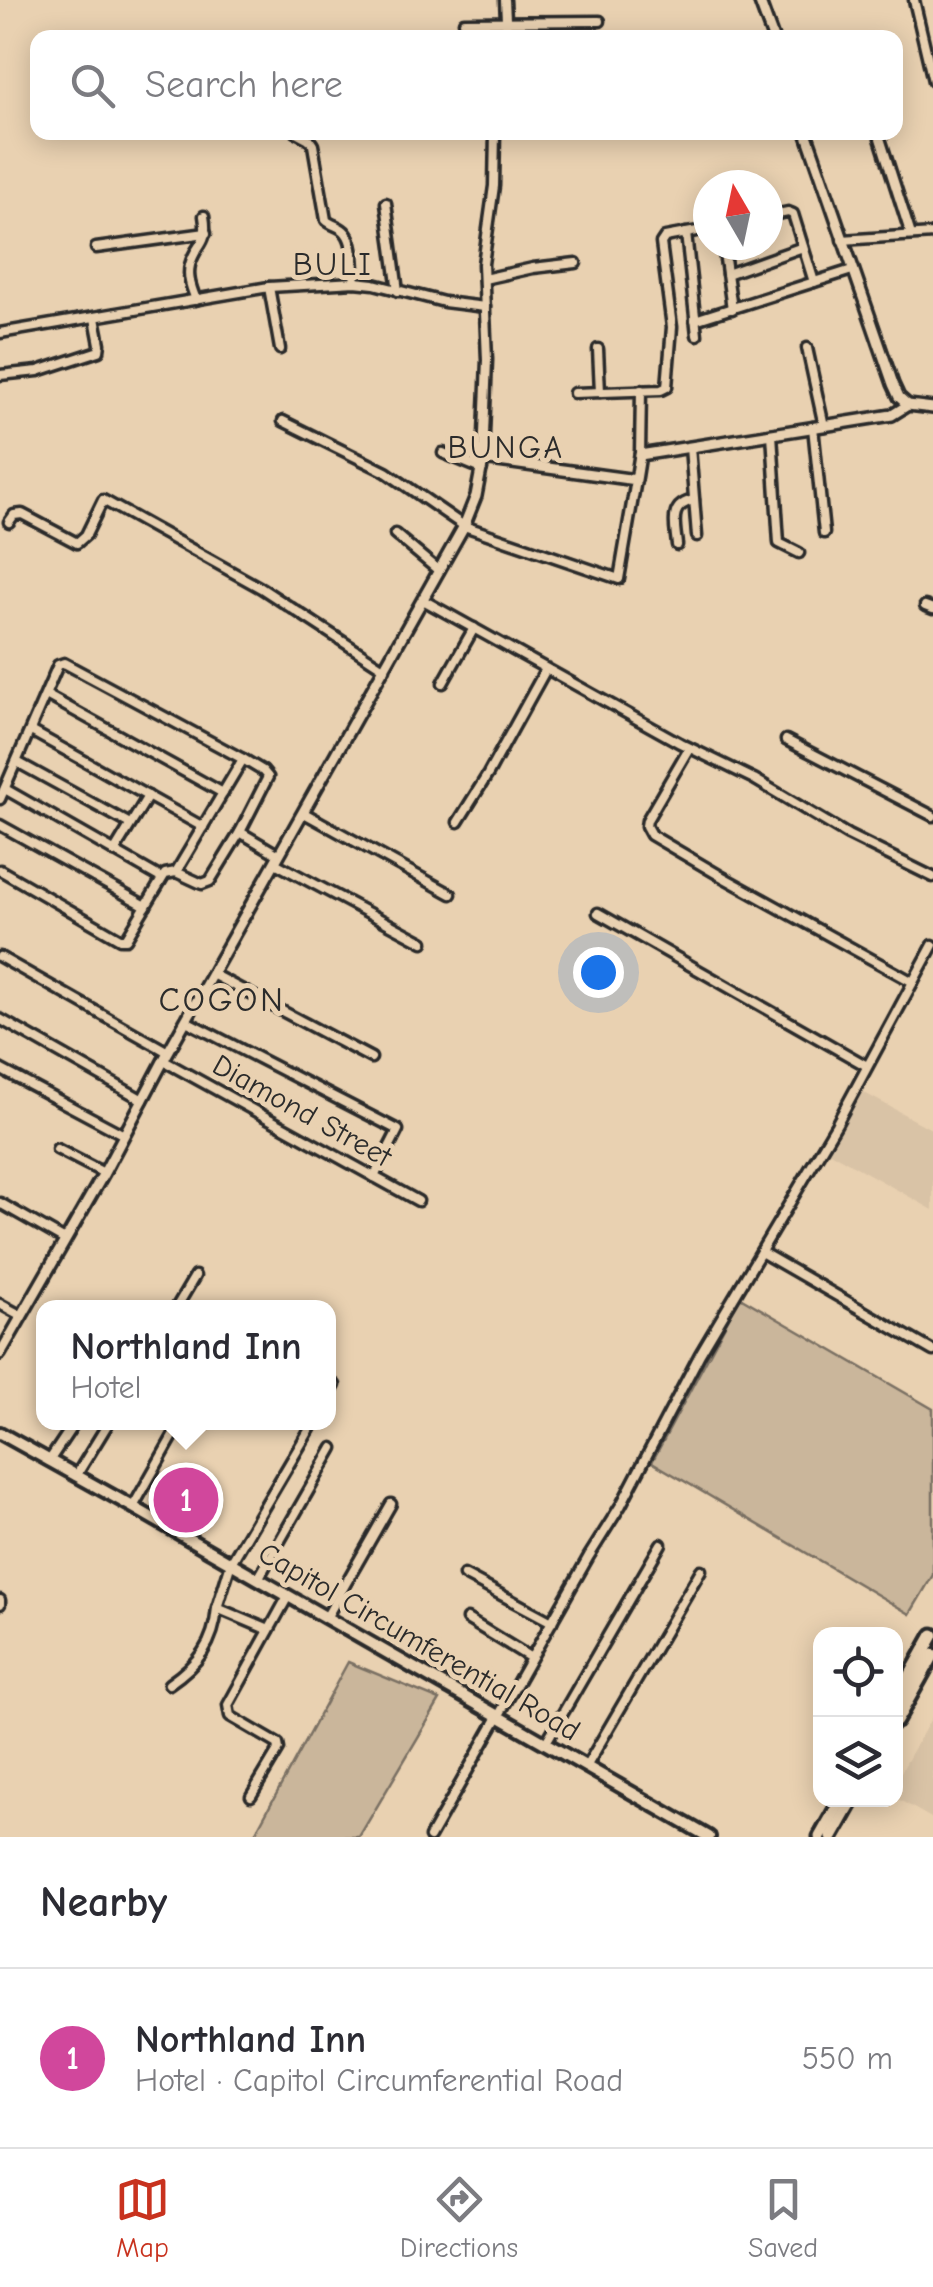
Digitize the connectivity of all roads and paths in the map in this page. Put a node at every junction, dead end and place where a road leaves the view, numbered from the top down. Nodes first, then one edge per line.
1 (505, 0) edge
2 (759, 0) edge
3 (914, 0) edge
4 (600, 21) dead end
5 (464, 22) dead end
6 (506, 22) junction
7 (506, 30) edge
8 (771, 30) edge
9 (933, 81) edge
10 (309, 140) edge
11 (496, 140) edge
12 (809, 140) edge
13 (881, 140) edge
14 (386, 203) dead end
15 (783, 212) edge
16 (204, 216) dead end
17 (693, 232) edge
18 (206, 233) junction
19 (686, 233) junction
20 (933, 234) edge
21 (911, 235) junction
22 (842, 240) junction
23 (803, 247) junction
24 (96, 248) dead end
25 (725, 260) edge
26 (576, 263) dead end
27 (852, 270) junction
28 (727, 274) junction
29 (484, 279) junction
30 (355, 282) junction
31 (814, 282) junction
32 (269, 287) junction
33 (398, 291) junction
34 (196, 300) junction
35 (486, 307) junction
36 (732, 308) junction
37 (95, 318) junction
38 (696, 320) junction
39 (0, 333) edge
40 (697, 334) dead end
41 (807, 348) dead end
42 (280, 349) dead end
43 (598, 349) dead end
44 (0, 375) edge
45 (641, 390) junction
46 (600, 392) junction
47 (574, 393) dead end
48 (908, 405) junction
49 (933, 408) edge
50 (284, 421) dead end
51 (819, 426) junction
52 (772, 434) junction
53 (690, 447) junction
54 (443, 454) dead end
55 (640, 455) junction
56 (482, 464) junction
57 (636, 480) junction
58 (694, 500) junction
59 (9, 522) dead end
60 (464, 526) junction
61 (395, 534) dead end
62 (824, 534) dead end
63 (697, 536) dead end
64 (677, 545) dead end
65 (800, 553) dead end
66 (439, 571) junction
67 (423, 600) junction
68 (474, 628) junction
69 (546, 669) junction
70 (385, 670) junction
71 (443, 684) dead end
72 (46, 695) junction
73 (31, 731) junction
74 (786, 740) dead end
75 (688, 748) junction
76 (244, 760) junction
77 (17, 762) junction
78 (4, 789) junction
79 (223, 793) junction
80 (148, 796) junction
81 (0, 799) edge
82 (304, 812) junction
83 (933, 816) edge
84 (458, 822) dead end
85 (0, 824) edge
86 (130, 824) junction
87 (203, 827) junction
88 (240, 832) junction
89 (114, 852) junction
90 (277, 859) junction
91 (0, 870) edge
92 (176, 872) junction
93 (933, 876) edge
94 (162, 878) junction
95 (451, 894) dead end
96 (146, 906) junction
97 (598, 912) dead end
98 (423, 942) dead end
99 (933, 945) edge
100 (0, 957) edge
101 (212, 974) junction
102 (913, 982) junction
103 (0, 1019) edge
104 (186, 1021) junction
105 (166, 1056) junction
106 (371, 1058) dead end
107 (867, 1066) junction
108 (0, 1069) edge
109 (143, 1100) junction
110 (124, 1135) junction
111 (57, 1149) dead end
112 (104, 1173) junction
113 (374, 1176) junction
114 (418, 1200) dead end
115 (0, 1203) edge
116 (65, 1240) junction
117 (761, 1252) junction
118 (195, 1276) dead end
119 (181, 1300) edge
120 (0, 1304) edge
121 (22, 1316) junction
122 (933, 1350) edge
123 (0, 1354) edge
124 (70, 1430) edge
125 (103, 1430) edge
126 (176, 1430) edge
127 (309, 1430) edge
128 (0, 1433) edge
129 (333, 1448) dead end
130 (49, 1461) junction
131 (76, 1476) junction
132 (391, 1504) dead end
133 (132, 1506) junction
134 (661, 1544) dead end
135 (232, 1564) junction
136 (701, 1570) dead end
137 (464, 1576) dead end
138 (258, 1579) junction
139 (288, 1596) junction
140 (217, 1608) junction
141 (326, 1618) junction
142 (467, 1619) dead end
143 (552, 1622) junction
144 (269, 1630) junction
145 (933, 1635) edge
146 (933, 1656) edge
147 (531, 1658) junction
148 (169, 1684) dead end
149 (903, 1689) edge
150 (898, 1717) edge
151 (498, 1718) junction
152 (545, 1744) junction
153 (586, 1766) junction
154 (251, 1796) dead end
155 (837, 1807) edge
156 (849, 1807) edge
157 (430, 1837) edge
158 (709, 1837) edge
159 (820, 1837) edge
160 (832, 1837) edge

1 - 6 street
2 - 8 street
3 - 9 street
4 - 6 street
5 - 6 street
6 - 7 street
10 - 30 street
11 - 29 street
12 - 22 street
13 - 21 street
14 - 33 street
15 - 23 street
16 - 18 street
17 - 19 street
18 - 24 street
18 - 34 street
19 - 38 street
19 - 45 street
20 - 21 street
21 - 22 street
22 - 27 street
23 - 28 street
23 - 31 street
25 - 28 street
26 - 29 street
27 - 31 street
27 - 48 street
28 - 36 street
29 - 35 street
30 - 32 street
30 - 33 street
31 - 36 street
32 - 34 street
32 - 42 street
33 - 35 street
34 - 37 street
35 - 56 street
36 - 38 street
37 - 39 street
37 - 44 street
38 - 40 street
41 - 51 street
43 - 46 street
45 - 46 street
45 - 55 street
46 - 47 street
48 - 49 street
48 - 51 street
50 - 60 street
51 - 52 street
51 - 62 street
52 - 53 street
52 - 65 street
53 - 55 street
53 - 58 street
54 - 56 street
55 - 57 street
56 - 57 street
56 - 60 street
57 - 60 street
58 - 63 street
58 - 64 street
59 - 70 street
60 - 66 street
61 - 66 street
66 - 67 street
67 - 68 street
67 - 70 street
68 - 69 street
68 - 71 street
69 - 75 street
69 - 84 street
70 - 82 street
72 - 73 street
72 - 76 street
72 - 79 street
73 - 77 street
73 - 80 street
74 - 83 street
75 - 93 street
75 - 102 street
76 - 79 street
76 - 88 street
77 - 78 street
77 - 86 street
78 - 81 street
78 - 89 street
79 - 87 street
80 - 86 street
80 - 87 street
82 - 90 street
82 - 95 street
85 - 96 street
86 - 89 street
87 - 92 street
88 - 90 street
88 - 92 street
89 - 94 street
90 - 98 street
90 - 101 street
91 - 96 street
92 - 94 street
94 - 96 street
97 - 107 street
99 - 102 street
100 - 105 street, Diamond Street
101 - 104 street
101 - 106 street
102 - 107 street
103 - 109 street
104 - 105 street
104 - 113 street
105 - 109 street
105 - 113 street, Diamond Street
107 - 117 street
108 - 110 street
109 - 110 street
110 - 112 street
111 - 112 street
112 - 116 street
113 - 114 street, Diamond Street
115 - 116 street
116 - 121 street
117 - 122 street
117 - 143 street
118 - 119 street
120 - 121 street
121 - 123 street
124 - 130 street
125 - 131 street
126 - 133 street
127 - 135 street
128 - 130 main road, Capitol Circumferential Road
129 - 138 street
130 - 131 main road, Capitol Circumferential Road
131 - 133 main road, Capitol Circumferential Road
132 - 141 street
133 - 135 main road, Capitol Circumferential Road
134 - 152 street
135 - 138 main road, Capitol Circumferential Road
135 - 140 street
136 - 153 street
137 - 143 street
138 - 139 main road, Capitol Circumferential Road
139 - 141 main road, Capitol Circumferential Road
139 - 144 street
140 - 144 street
140 - 148 street
141 - 151 main road, Capitol Circumferential Road
142 - 147 street
143 - 147 street
144 - 154 street
145 - 149 highway
146 - 150 highway
147 - 151 street
151 - 152 main road, Capitol Circumferential Road
151 - 157 street
152 - 153 main road, Capitol Circumferential Road
153 - 158 main road, Capitol Circumferential Road
155 - 159 highway
156 - 160 highway

